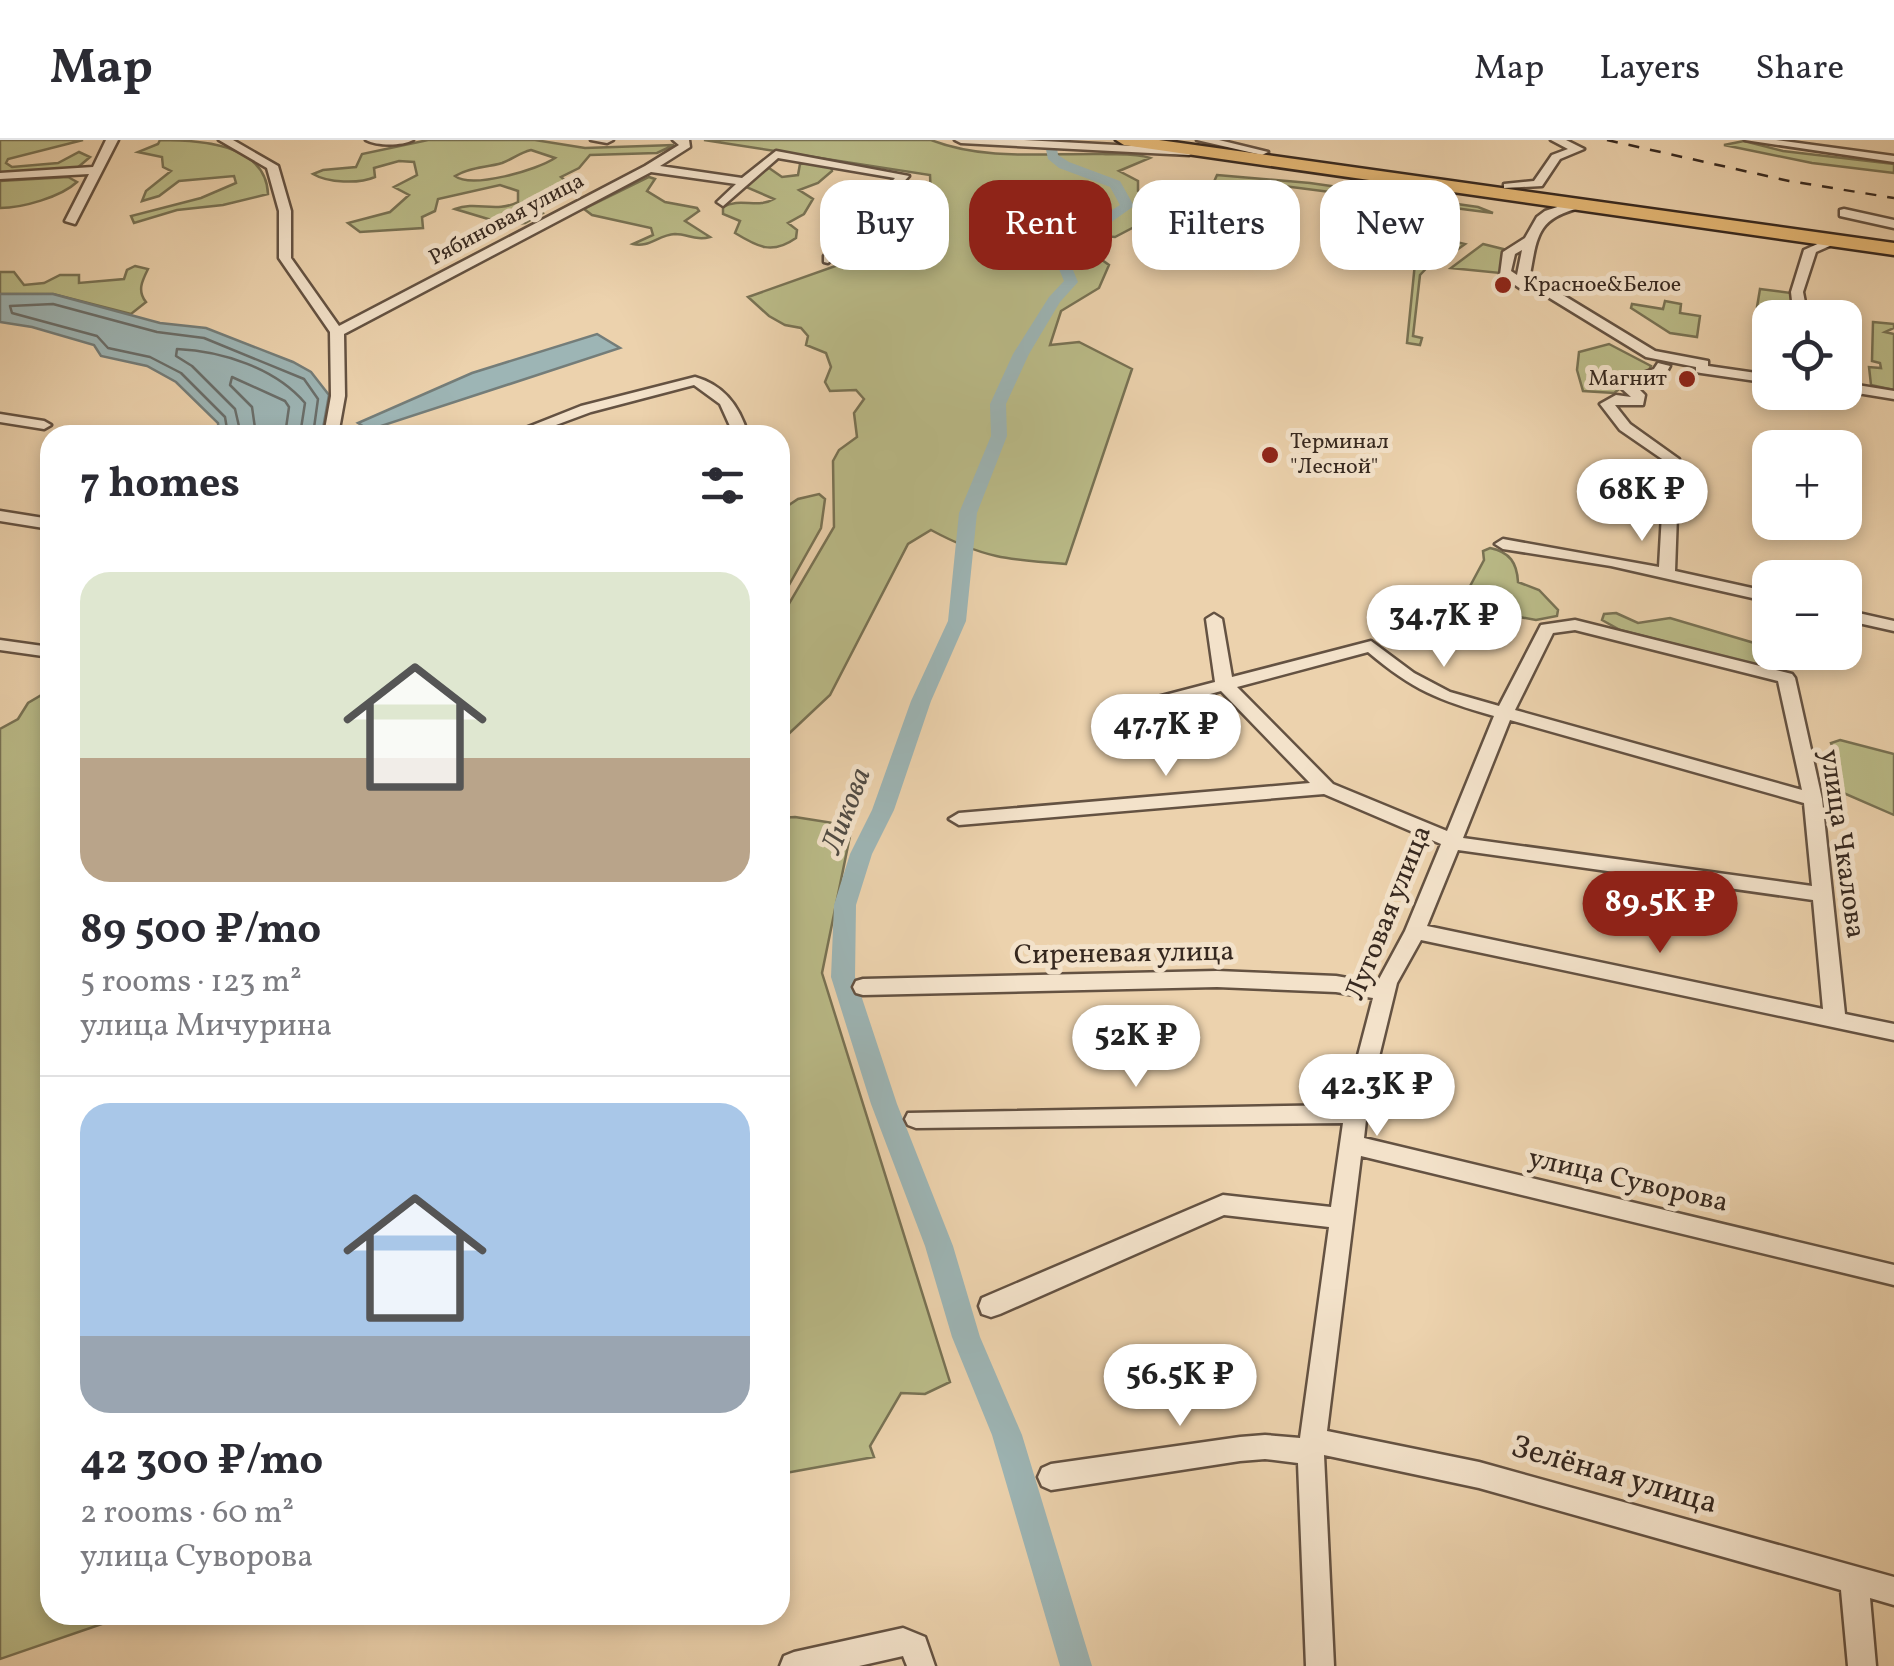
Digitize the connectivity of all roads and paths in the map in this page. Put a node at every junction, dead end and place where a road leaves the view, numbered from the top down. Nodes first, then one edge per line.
1 (112, 140) edge
2 (372, 140) edge
3 (407, 140) edge
4 (597, 140) edge
5 (607, 140) edge
6 (680, 140) edge
7 (961, 140) edge
8 (1124, 140) edge
9 (1175, 140) edge
10 (1203, 140) edge
11 (1557, 140) edge
12 (1752, 140) edge
13 (236, 141) edge
14 (1258, 155) junction
15 (1894, 159) edge
16 (650, 168) junction
17 (97, 170) junction
18 (0, 176) edge
19 (899, 180) edge
20 (1544, 180) junction
21 (743, 182) junction
22 (1508, 191) junction
23 (1577, 200) junction
24 (722, 202) dead end
25 (1844, 213) dead end
26 (1541, 216) junction
27 (71, 221) dead end
28 (1894, 224) edge
29 (1788, 234) junction
30 (1894, 240) edge
31 (1835, 241) junction
32 (1529, 242) junction
33 (1894, 249) edge
34 (1810, 250) junction
35 (1798, 300) edge
36 (337, 332) junction
37 (1702, 364) junction
38 (1663, 366) junction
39 (1752, 367) edge
40 (1752, 375) edge
41 (1862, 390) edge
42 (1894, 395) edge
43 (0, 418) edge
44 (44, 425) dead end
45 (333, 425) edge
46 (542, 425) edge
47 (735, 425) edge
48 (0, 516) edge
49 (40, 522) edge
50 (1503, 544) dead end
51 (1668, 573) junction
52 (1752, 593) edge
53 (1214, 619) dead end
54 (1862, 619) edge
55 (1558, 625) joint
56 (1894, 626) edge
57 (0, 645) edge
58 (40, 651) edge
59 (1224, 684) junction
60 (1152, 704) dead end
61 (1504, 714) junction
62 (1326, 788) junction
63 (1813, 799) junction
64 (958, 819) dead end
65 (1449, 842) junction
66 (1823, 894) junction
67 (1416, 931) junction
68 (864, 988) dead end
69 (1384, 992) junction
70 (1836, 1019) junction
71 (1894, 1032) edge
72 (1356, 1114) junction
73 (916, 1119) dead end
74 (1349, 1144) junction
75 (1340, 1218) junction
76 (1894, 1275) edge
77 (992, 1306) dead end
78 (1311, 1446) junction
79 (1051, 1477) dead end
80 (1854, 1580) junction
81 (1894, 1591) edge
82 (794, 1666) edge
83 (921, 1666) edge
84 (1320, 1666) edge
85 (1862, 1666) edge

1 - 17 street
2 - 3 street
4 - 5 street, Рябиновая улица
6 - 16 street, Рябиновая улица
7 - 14 street
8 - 14 highway
9 - 14 highway
10 - 14 street
11 - 20 street
12 - 15 street
13 - 36 street
14 - 22 highway
16 - 21 street
16 - 36 street, Рябиновая улица
17 - 18 street
17 - 27 street
19 - 21 street
20 - 22 street
20 - 23 street
21 - 24 street
22 - 23 highway
22 - 26 street
23 - 26 street
23 - 29 highway
23 - 30 highway
25 - 28 street
26 - 32 street
29 - 31 highway
29 - 34 street
31 - 33 highway
31 - 34 street
32 - 37 street
32 - 38 street
34 - 35 street
36 - 45 street
37 - 38 street
37 - 39 street
37 - 40 street
38 - 51 street
41 - 42 street
43 - 44 street
46 - 47 street
48 - 49 street
50 - 51 street
51 - 52 street
53 - 59 street
54 - 56 street
55 - 61 street, Луговая улица
55 - 63 street, улица Чкалова
57 - 58 street
59 - 60 street
59 - 61 street
59 - 62 street
61 - 63 street
61 - 65 street, Луговая улица
62 - 64 street
62 - 65 street
63 - 66 street, улица Чкалова
65 - 66 street
65 - 67 street, Луговая улица
66 - 70 street, улица Чкалова
67 - 69 street, Луговая улица
67 - 70 street
68 - 69 street, Сиреневая улица
69 - 72 street, Луговая улица
70 - 71 street
72 - 73 street
72 - 74 street, Луговая улица
74 - 75 street, Луговая улица
74 - 76 street, улица Суворова
75 - 77 street
75 - 78 street, Луговая улица
78 - 79 street, Зелёная улица
78 - 80 street, Зелёная улица
78 - 84 street, Луговая улица
80 - 81 street, Зелёная улица
80 - 85 street
82 - 83 street

